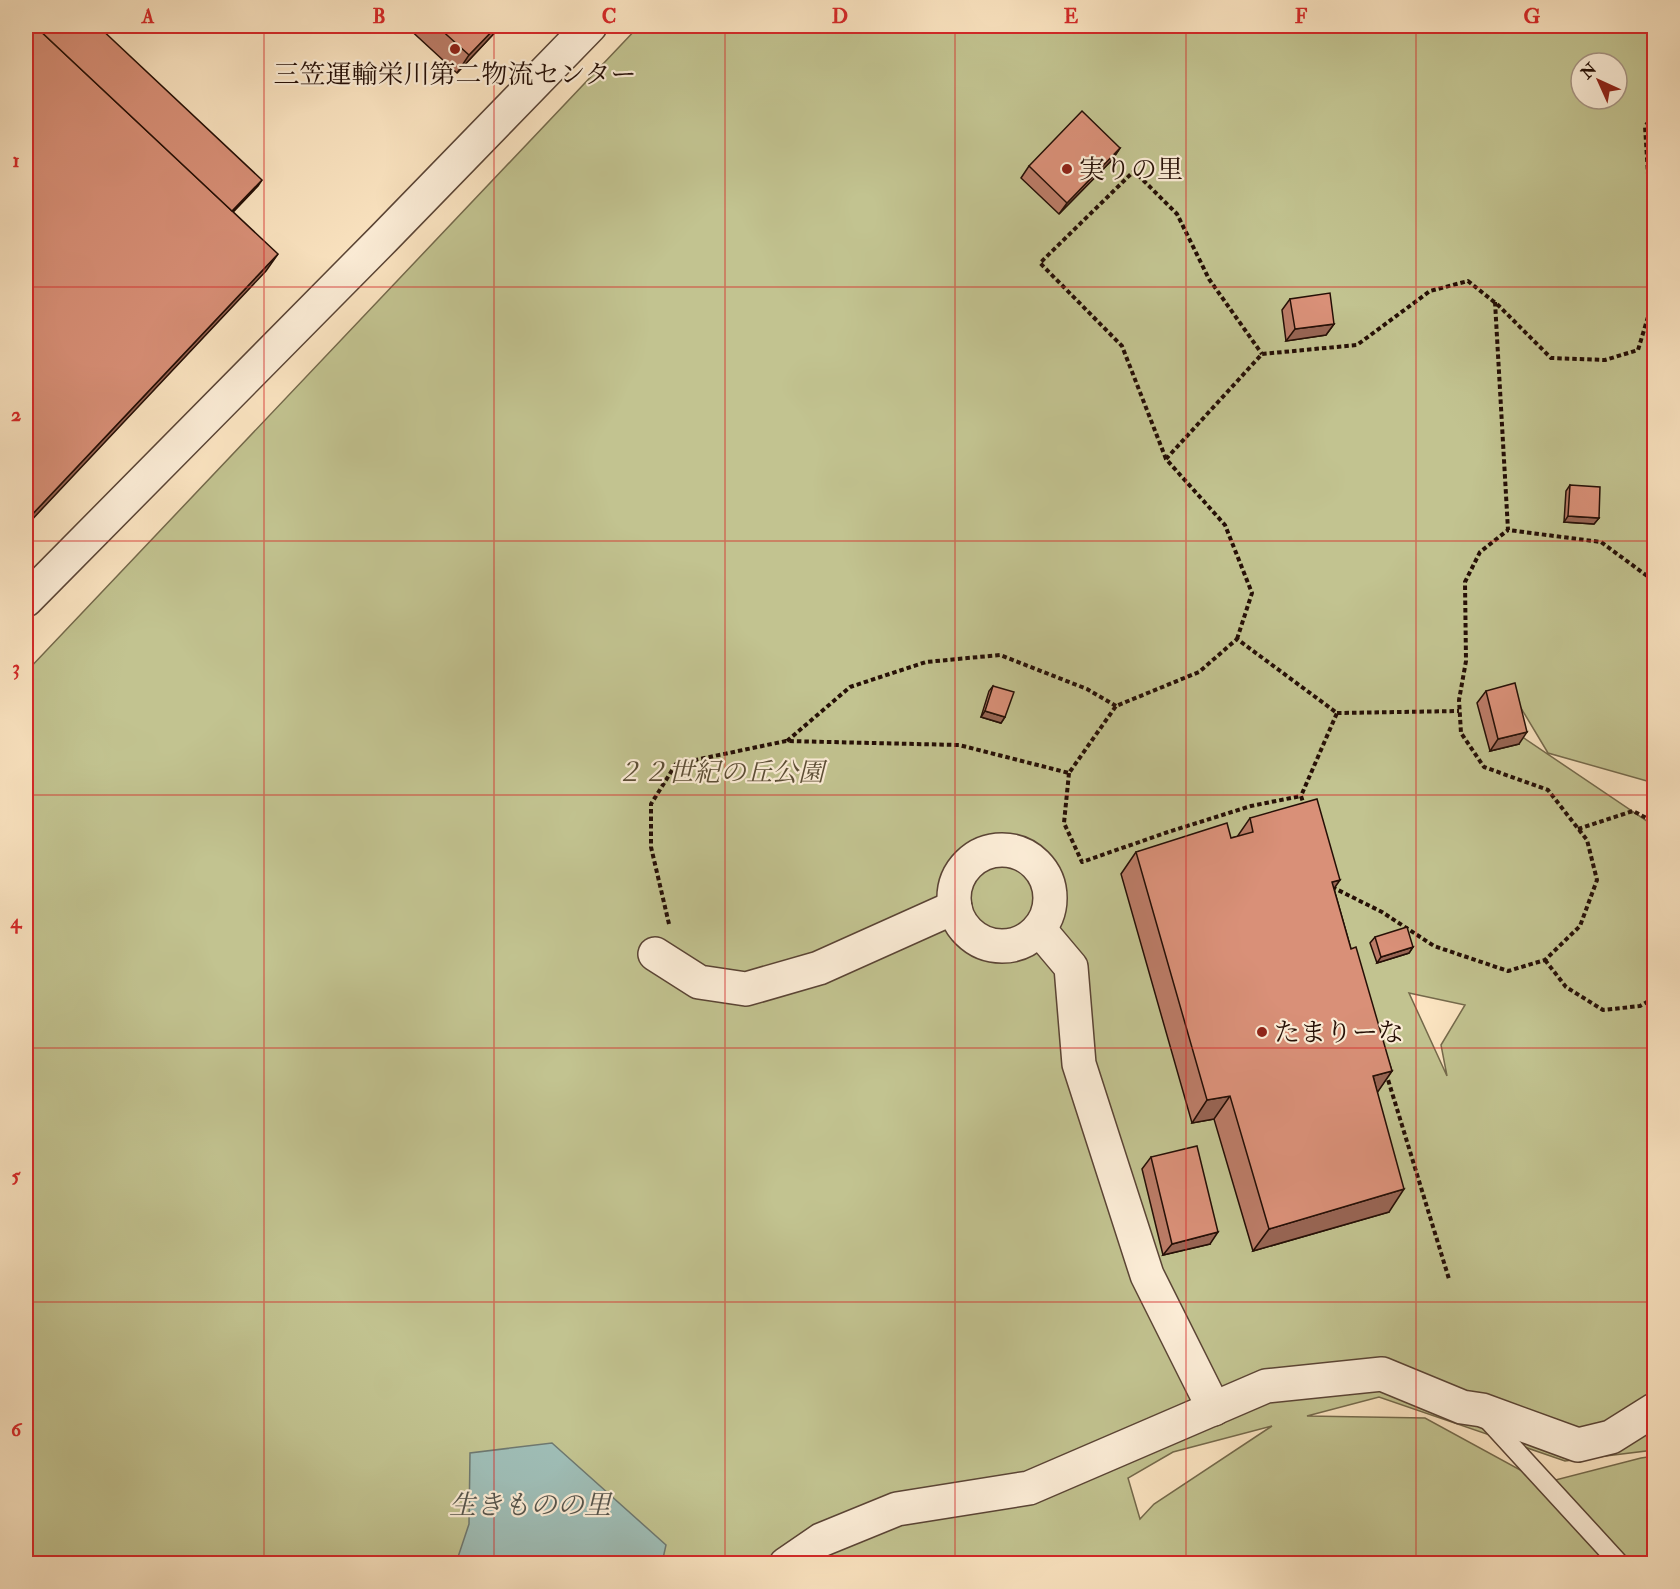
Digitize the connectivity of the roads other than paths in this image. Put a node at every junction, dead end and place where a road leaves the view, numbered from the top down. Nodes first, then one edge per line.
1 (590, 26) edge
2 (26, 600) edge
3 (955, 907) junction
4 (1039, 928) junction
5 (655, 954) dead end
6 (1214, 1409) junction
7 (1482, 1410) junction
8 (1654, 1410) edge
9 (786, 1563) edge
10 (1620, 1563) edge

1 - 2 street
3 - 4 street
3 - 4 street
3 - 5 street
4 - 6 street
6 - 7 street
6 - 9 street
7 - 8 street
7 - 10 lane

